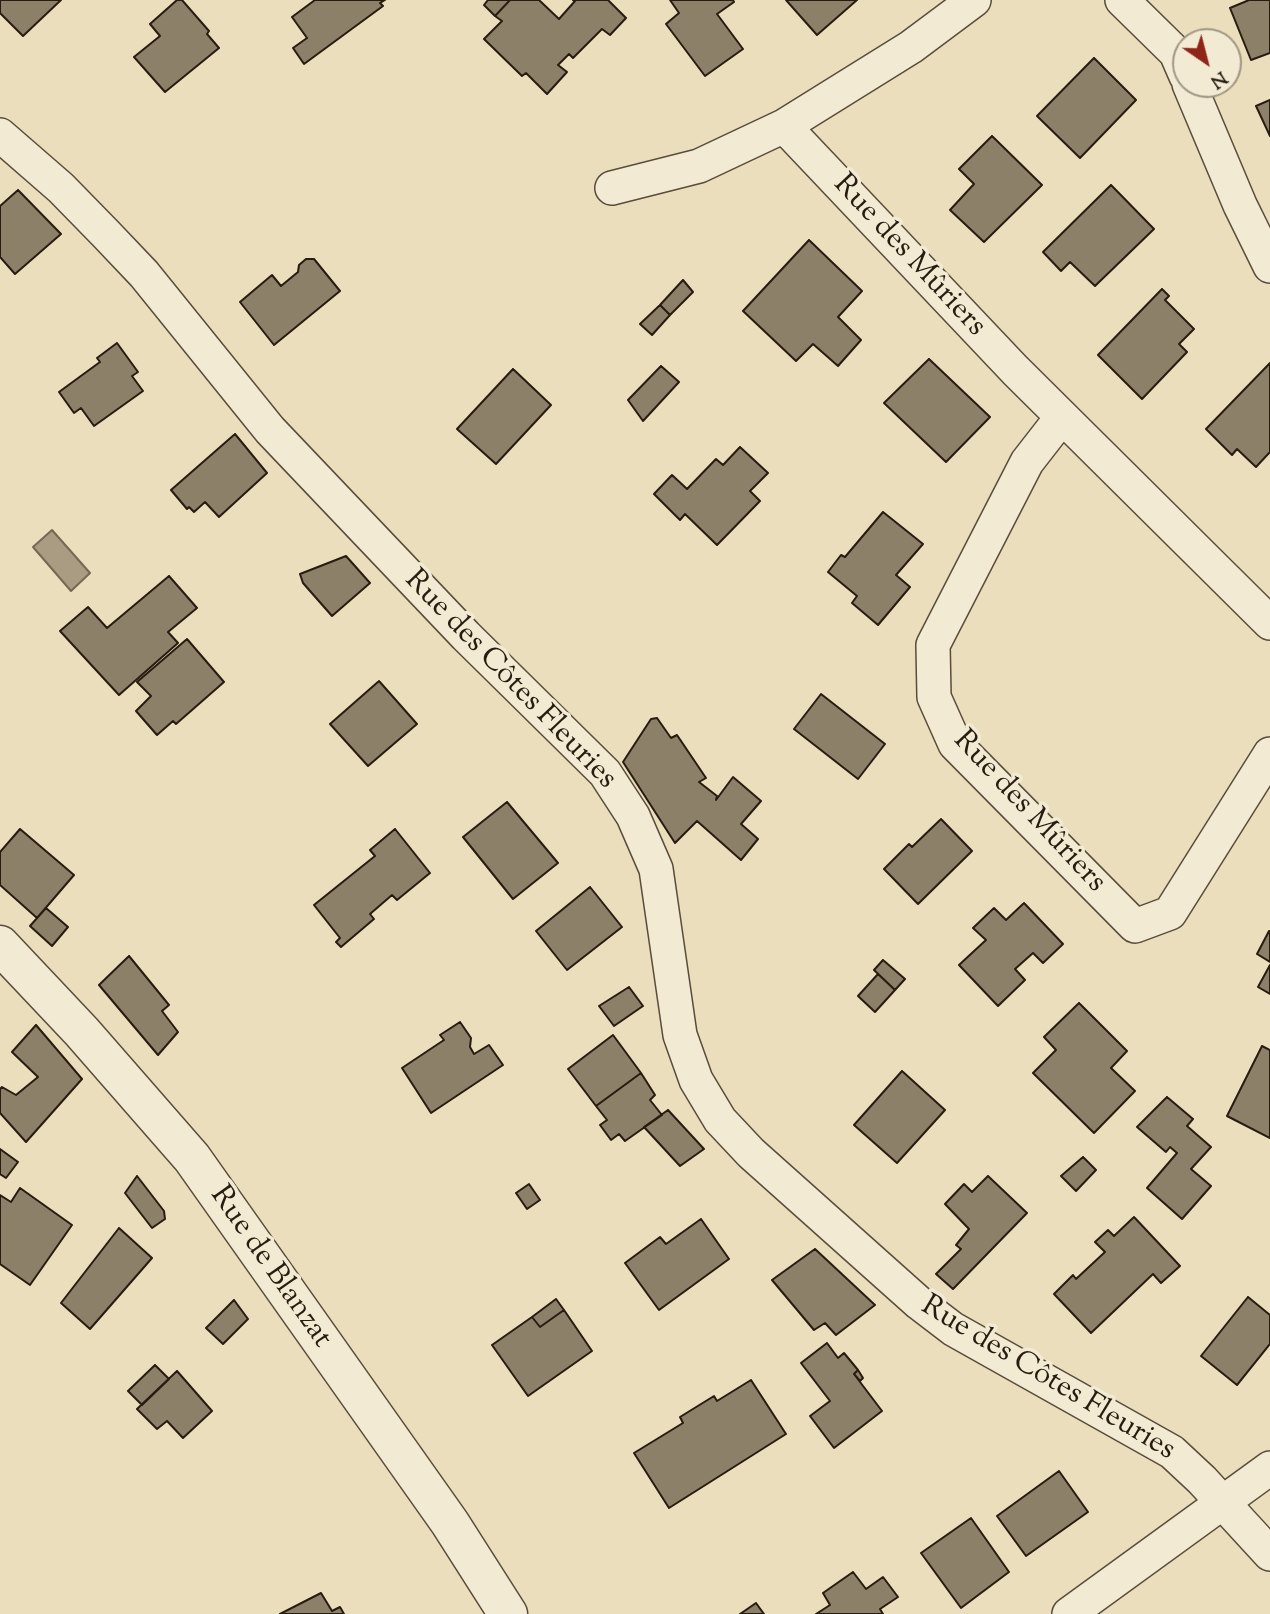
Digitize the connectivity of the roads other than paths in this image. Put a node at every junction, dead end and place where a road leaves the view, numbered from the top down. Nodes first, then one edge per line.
1 (974, 0) edge
2 (1122, 0) edge
3 (1172, 48) edge
4 (1195, 98) edge
5 (784, 126) junction
6 (0, 135) edge
7 (612, 188) dead end
8 (1270, 266) edge
9 (1062, 417) junction
10 (1270, 622) edge
11 (1270, 754) edge
12 (0, 945) edge
13 (1270, 1468) edge
14 (1222, 1502) junction
15 (1270, 1554) edge
16 (508, 1614) edge
17 (1069, 1614) edge

1 - 5 street
2 - 3 street
4 - 8 street
5 - 7 street
5 - 9 street, Rue des Mûriers
6 - 14 street, Rue des Côtes Fleuries
9 - 10 street, Rue des Mûriers
9 - 11 street, Rue des Mûriers
12 - 16 street, Rue de Blanzat
13 - 14 street
14 - 15 street, Rue des Côtes Fleuries
14 - 17 street

